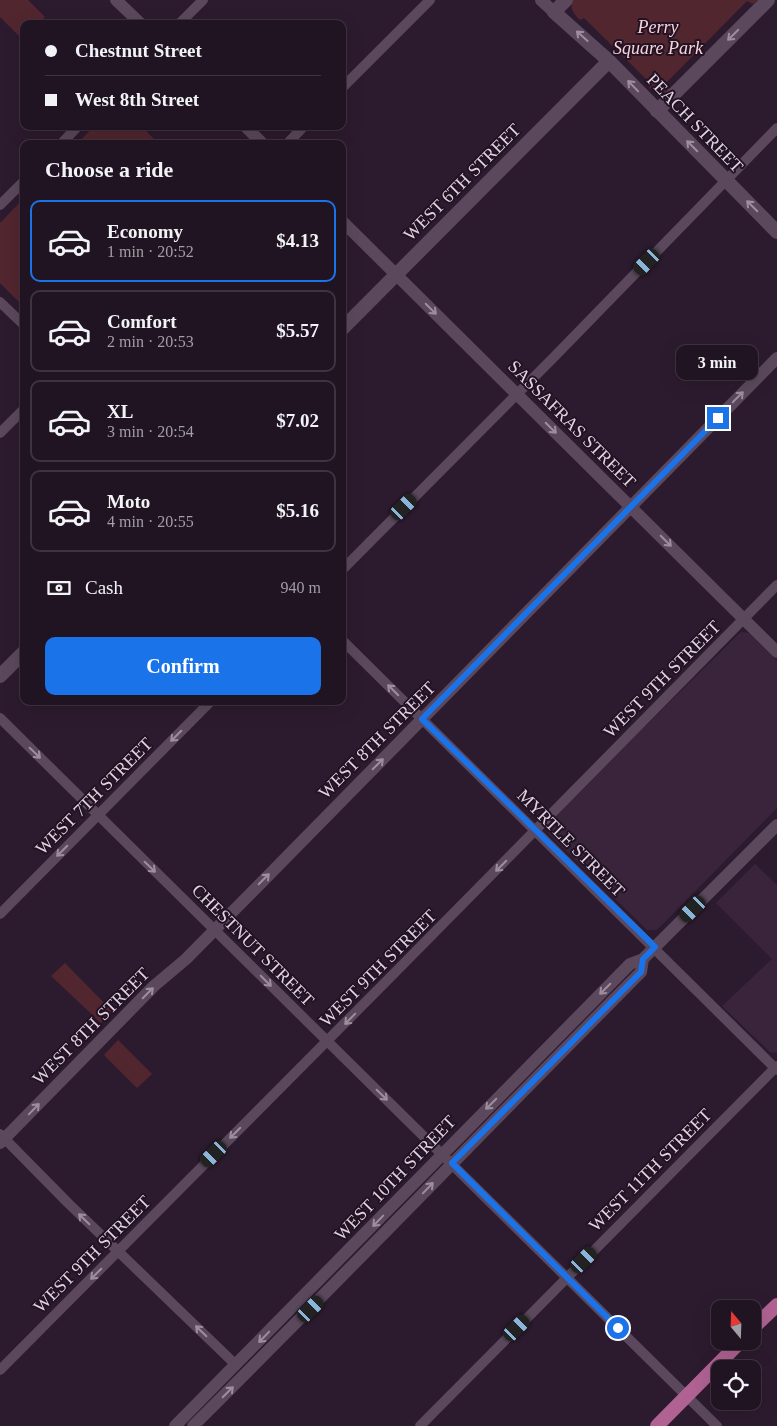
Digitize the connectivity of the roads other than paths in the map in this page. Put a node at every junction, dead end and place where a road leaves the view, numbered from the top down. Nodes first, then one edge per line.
1 (116, 0) edge
2 (203, 0) edge
3 (430, 0) edge
4 (542, 0) edge
5 (566, 0) edge
6 (768, 0) edge
7 (554, 12) junction
8 (137, 20) edge
9 (183, 20) edge
10 (609, 61) junction
11 (346, 84) edge
12 (657, 111) junction
13 (777, 128) edge
14 (74, 130) edge
15 (249, 130) edge
16 (300, 130) edge
17 (64, 140) edge
18 (259, 140) edge
19 (291, 140) edge
20 (726, 181) junction
21 (20, 185) edge
22 (0, 205) edge
23 (346, 225) edge
24 (777, 232) edge
25 (396, 275) junction
26 (0, 302) edge
27 (20, 321) edge
28 (346, 325) edge
29 (777, 358) edge
30 (517, 393) junction
31 (20, 413) edge
32 (0, 434) edge
33 (631, 507) junction
34 (346, 566) edge
35 (777, 585) edge
36 (744, 619) junction
37 (346, 644) edge
38 (777, 652) edge
39 (20, 656) edge
40 (0, 676) edge
41 (207, 705) edge
42 (0, 718) edge
43 (422, 719) junction
44 (98, 815) junction
45 (777, 825) edge
46 (536, 831) junction
47 (0, 914) edge
48 (214, 930) junction
49 (655, 947) junction
50 (643, 959) junction
51 (328, 1041) junction
52 (547, 1047) junction
53 (557, 1056) junction
54 (776, 1068) edge
55 (1, 1139) edge
56 (442, 1154) junction
57 (452, 1163) junction
58 (118, 1251) junction
59 (340, 1260) junction
60 (350, 1270) junction
61 (567, 1278) junction
62 (777, 1305) edge
63 (761, 1320) edge
64 (732, 1350) edge
65 (0, 1370) edge
66 (241, 1370) junction
67 (687, 1396) junction
68 (175, 1426) edge
69 (193, 1426) edge
70 (420, 1426) edge
71 (657, 1426) edge
72 (717, 1426) edge

1 - 8 street
2 - 9 street
3 - 11 street
4 - 7 street, PEACH STREET
5 - 7 main road
6 -> 12 main road
10 -> 7 main road, PEACH STREET
12 -> 10 main road, PEACH STREET
10 - 25 main road, WEST 6TH STREET
20 -> 12 main road, PEACH STREET
13 - 20 street
14 - 17 street
15 - 18 street
16 - 19 street
24 -> 20 main road, PEACH STREET
20 - 30 street
21 - 22 street
23 - 25 street, SASSAFRAS STREET
25 - 28 main road, WEST 6TH STREET
25 -> 30 street, SASSAFRAS STREET
26 - 27 street
33 -> 29 street, WEST 8TH STREET
30 -> 33 street, SASSAFRAS STREET
30 - 34 street
31 - 32 street
33 -> 36 street, SASSAFRAS STREET
33 - 43 street, WEST 8TH STREET
35 - 36 street, WEST 9TH STREET
36 - 38 street, SASSAFRAS STREET
36 - 46 street, WEST 9TH STREET
43 -> 37 street, MYRTLE STREET
39 - 40 main road
41 -> 44 street, WEST 7TH STREET
42 -> 44 street, CHESTNUT STREET
43 - 46 street, MYRTLE STREET
48 -> 43 street, WEST 8TH STREET
44 -> 47 street, WEST 7TH STREET
44 -> 48 street, CHESTNUT STREET
45 - 49 street, WEST 10TH STREET
46 - 49 street, MYRTLE STREET
46 -> 51 street, WEST 9TH STREET
48 -> 51 street, CHESTNUT STREET
55 -> 48 street, WEST 8TH STREET
49 - 50 street, WEST 10TH STREET
49 - 54 street, MYRTLE STREET
50 -> 52 street, WEST 10TH STREET
50 - 53 street, WEST 10TH STREET
51 -> 56 street, CHESTNUT STREET
51 -> 58 street, WEST 9TH STREET
52 - 53 street
52 -> 56 street, WEST 10TH STREET
53 - 57 street, WEST 10TH STREET
54 - 61 street, WEST 11TH STREET
58 -> 55 street
56 - 57 street, CHESTNUT STREET
56 -> 59 street, WEST 10TH STREET
60 -> 57 street, WEST 10TH STREET
57 - 61 street, CHESTNUT STREET
58 -> 65 street, WEST 9TH STREET
66 -> 58 street
59 - 60 street
59 -> 66 street, WEST 10TH STREET
60 - 66 street, WEST 10TH STREET
61 - 67 street, CHESTNUT STREET
61 - 70 street, WEST 11TH STREET
62 - 63 main road
64 - 67 main road
66 - 68 street, WEST 10TH STREET
69 -> 66 street, WEST 10TH STREET
67 - 71 main road
67 - 72 street, CHESTNUT STREET

